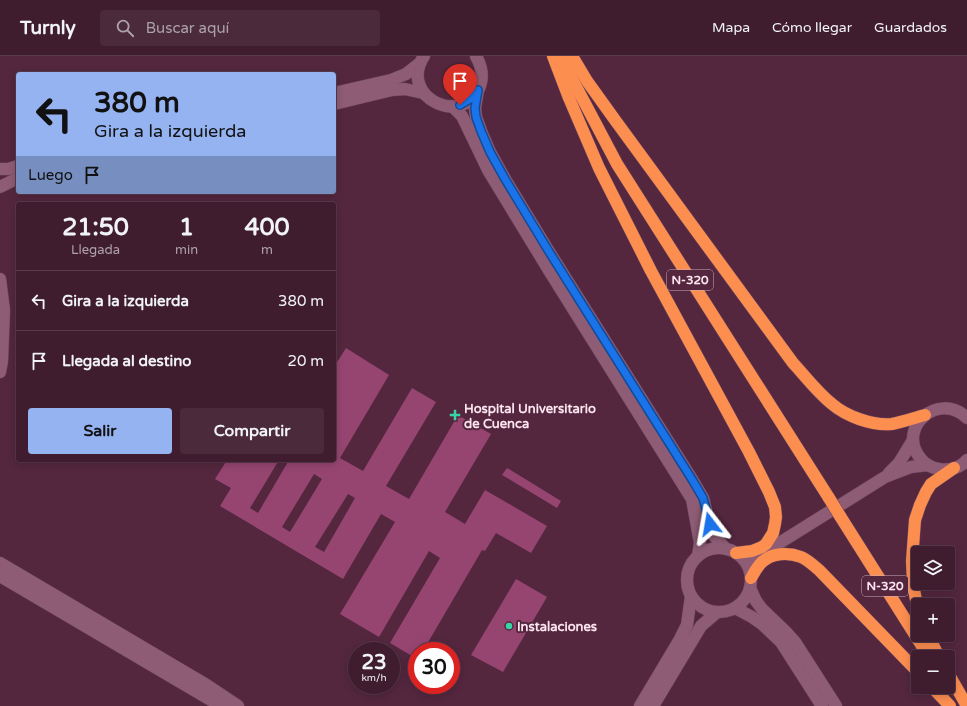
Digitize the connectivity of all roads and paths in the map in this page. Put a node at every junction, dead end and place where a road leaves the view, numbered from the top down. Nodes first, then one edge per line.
1 (476, 56) edge
2 (553, 56) edge
3 (561, 56) edge
4 (572, 56) edge
5 (422, 60) edge
6 (478, 90) junction
7 (336, 93) edge
8 (424, 93) junction
9 (336, 104) edge
10 (452, 106) junction
11 (16, 167) edge
12 (0, 169) edge
13 (16, 179) edge
14 (0, 187) edge
15 (0, 279) edge
16 (0, 372) edge
17 (924, 415) junction
18 (967, 418) edge
19 (913, 440) junction
20 (967, 460) edge
21 (928, 465) junction
22 (954, 468) junction
23 (885, 477) junction
24 (765, 552) junction
25 (735, 554) junction
26 (698, 556) junction
27 (0, 563) edge
28 (0, 576) edge
29 (751, 579) junction
30 (691, 596) junction
31 (916, 598) edge
32 (735, 608) junction
33 (716, 612) junction
34 (925, 650) edge
35 (911, 665) edge
36 (955, 685) edge
37 (939, 694) edge
38 (952, 694) edge
39 (221, 706) edge
40 (238, 706) edge
41 (640, 706) edge
42 (653, 706) edge
43 (822, 706) edge
44 (836, 706) edge
45 (950, 706) edge
46 (959, 706) edge
47 (967, 706) edge

1 - 6 street
2 - 25 highway
3 - 34 highway, N-320, bridge
4 - 17 highway
5 - 7 street
5 - 8 street
6 - 10 street
6 - 25 street
8 - 9 street
8 - 10 street
10 - 26 street
11 - 12 street
13 - 14 street
15 - 16 street
17 - 18 street
17 - 19 street
19 - 21 street
19 - 23 street
20 - 22 street
21 - 22 street
21 - 23 street
22 - 31 highway
23 - 24 street
24 - 25 street
24 - 29 street
25 - 26 street
25 - 29 street
26 - 30 street
27 - 40 street
28 - 39 street
29 - 32 street
29 - 35 highway
29 - 44 street
30 - 33 street
30 - 41 street
32 - 33 street
32 - 43 street
33 - 42 street
36 - 47 highway
37 - 45 highway
38 - 46 highway

